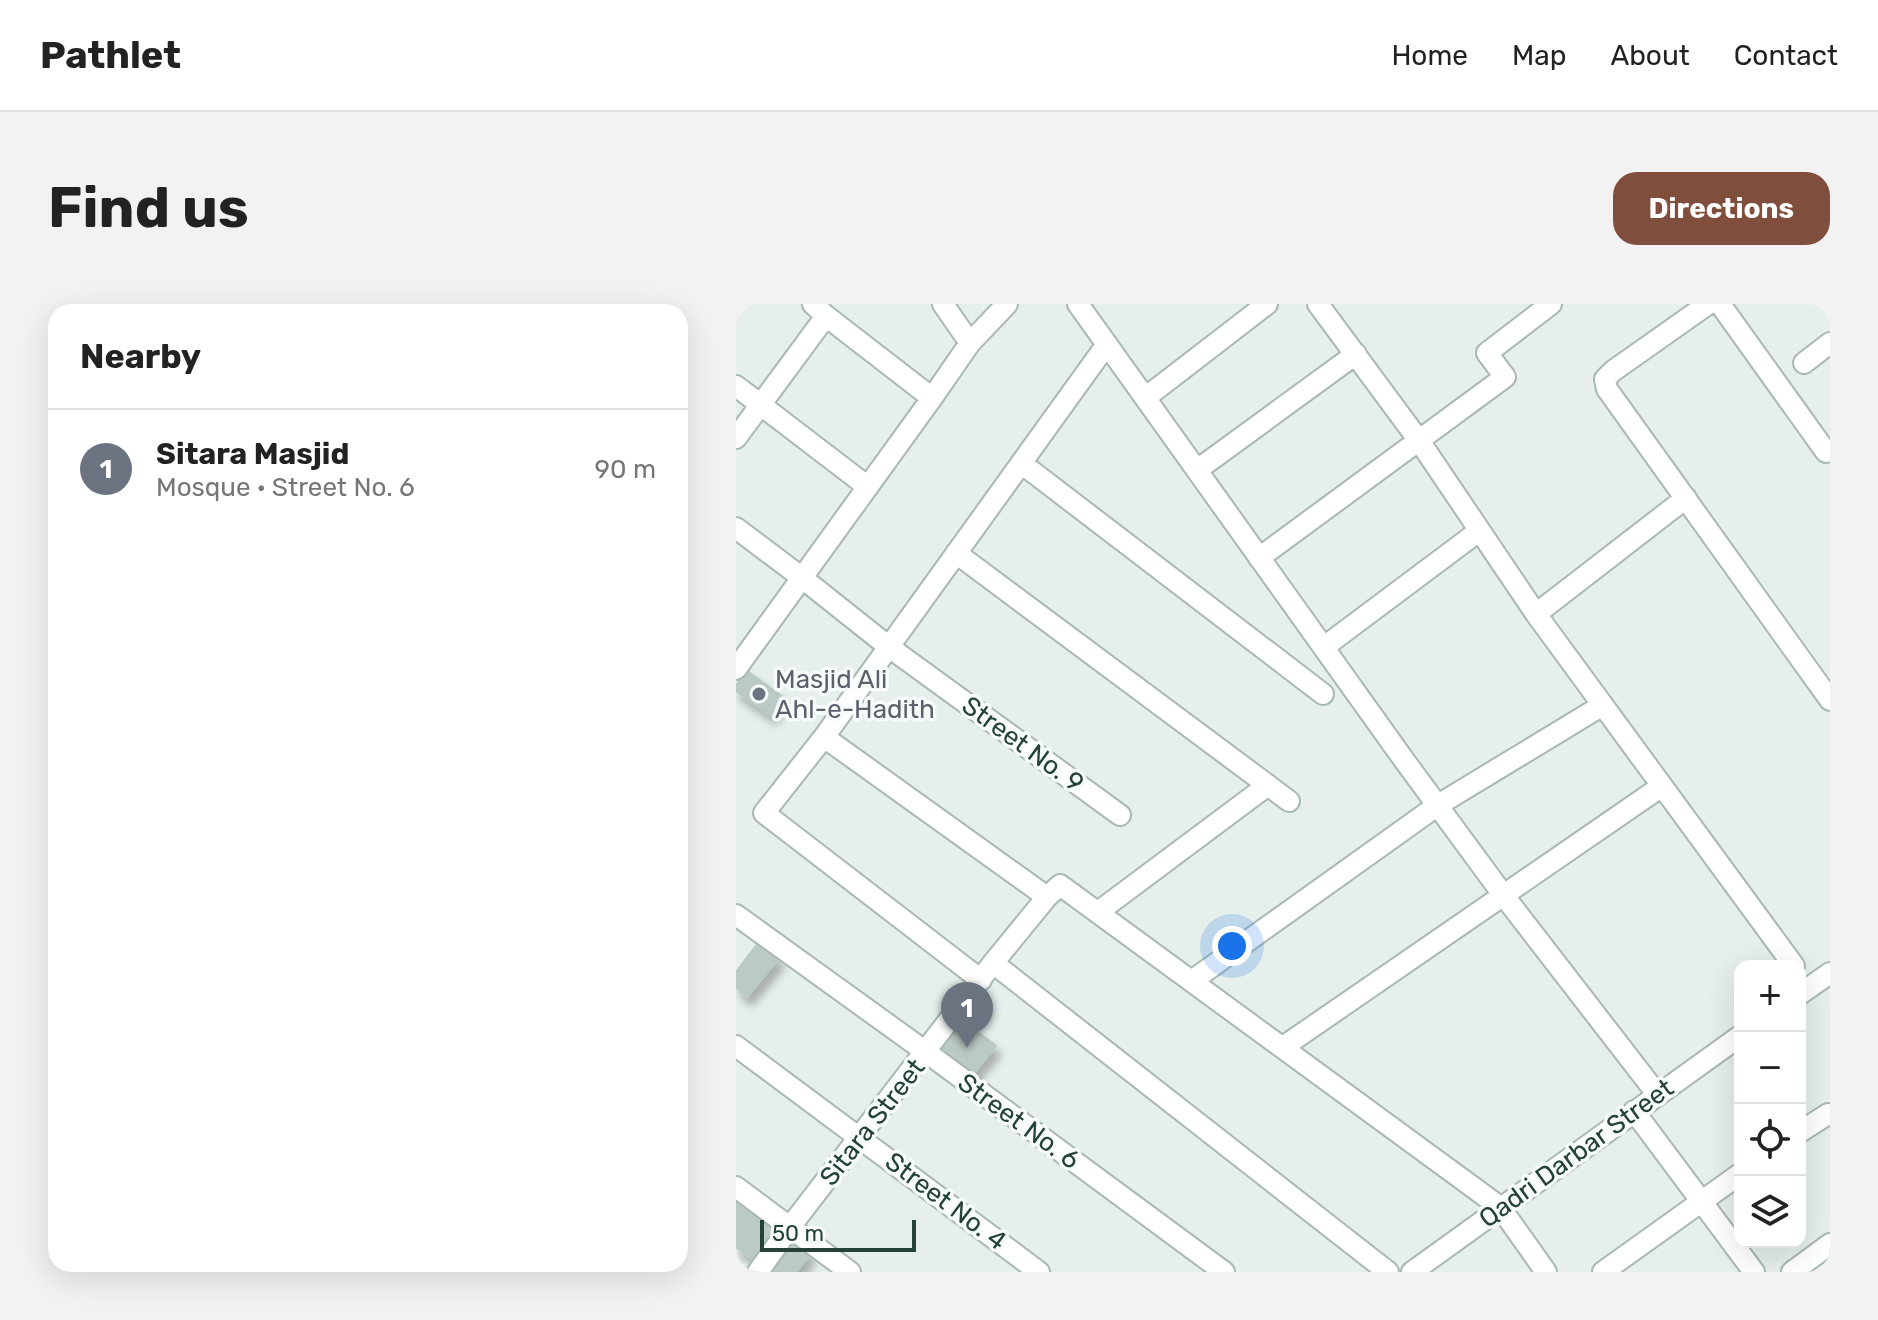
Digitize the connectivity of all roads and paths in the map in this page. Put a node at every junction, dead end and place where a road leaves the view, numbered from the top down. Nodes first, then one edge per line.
1 (943, 304) edge
2 (1007, 304) edge
3 (1078, 304) edge
4 (1267, 304) edge
5 (1318, 304) edge
6 (1551, 304) edge
7 (1708, 304) edge
8 (1720, 304) edge
9 (817, 307) edge
10 (970, 343) junction
11 (1830, 343) edge
12 (1107, 344) junction
13 (1356, 354) junction
14 (1804, 363) dead end
15 (736, 386) edge
16 (932, 398) junction
17 (1145, 398) junction
18 (761, 405) junction
19 (736, 438) edge
20 (1420, 442) junction
21 (1826, 452) dead end
22 (1021, 463) junction
23 (1197, 470) junction
24 (868, 487) junction
25 (1686, 498) junction
26 (736, 528) edge
27 (1479, 531) junction
28 (956, 553) junction
29 (1259, 558) junction
30 (801, 577) junction
31 (1536, 614) junction
32 (889, 647) junction
33 (1324, 647) junction
34 (736, 669) edge
35 (1323, 694) dead end
36 (1830, 700) edge
37 (1603, 705) junction
38 (824, 737) junction
39 (1268, 785) junction
40 (1662, 786) junction
41 (1289, 801) dead end
42 (1438, 805) junction
43 (1120, 815) dead end
44 (1504, 896) junction
45 (1047, 897) junction
46 (1098, 912) junction
47 (736, 915) edge
48 (1790, 960) edge
49 (987, 972) junction
50 (1830, 973) edge
51 (1193, 980) junction
52 (1806, 984) edge
53 (1734, 1040) edge
54 (736, 1046) edge
55 (1283, 1047) junction
56 (926, 1052) junction
57 (1657, 1094) junction
58 (1634, 1111) junction
59 (1830, 1115) edge
60 (1806, 1128) edge
61 (860, 1137) junction
62 (1737, 1176) edge
63 (736, 1187) edge
64 (1702, 1201) junction
65 (1500, 1207) junction
66 (790, 1227) junction
67 (1830, 1244) edge
68 (758, 1272) edge
69 (850, 1272) edge
70 (1039, 1272) edge
71 (1224, 1272) edge
72 (1388, 1272) edge
73 (1412, 1272) edge
74 (1546, 1272) edge
75 (1603, 1272) edge
76 (1754, 1272) edge
77 (1792, 1272) edge

1 - 10 street
2 - 10 street
3 - 12 street
4 - 17 street
5 - 13 street
6 - 20 street
7 - 25 street
8 - 21 street
9 - 16 street
9 - 18 street
10 - 16 street
11 - 14 street
12 - 17 street
12 - 22 street
13 - 20 street
13 - 23 street
15 - 18 street
16 - 24 street
17 - 23 street
18 - 19 street
18 - 24 street
20 - 27 street
20 - 29 street
22 - 28 street
22 - 35 street
23 - 29 street
24 - 30 street
25 - 31 street
25 - 36 street
26 - 30 street, Street No. 9
27 - 31 street
27 - 33 street
28 - 32 street
28 - 39 street
29 - 33 street
30 - 32 street, Street No. 9
30 - 34 street
31 - 37 street
32 - 38 street
32 - 43 street, Street No. 9
33 - 42 street
37 - 40 street
37 - 42 street
38 - 45 street
38 - 49 street
39 - 41 street
39 - 46 street
40 - 44 street
40 - 48 street
42 - 44 street
42 - 51 street
44 - 55 street
44 - 57 street
45 - 46 street
45 - 49 street, Sitara Street
46 - 51 street
47 - 56 street, Street No. 6
49 - 56 street, Sitara Street
49 - 72 street
50 - 52 street
51 - 55 street
53 - 57 street, Qadri Darbar Street
54 - 61 street, Street No. 4
55 - 65 street
56 - 61 street, Sitara Street
56 - 71 street, Street No. 6
57 - 58 street, Qadri Darbar Street
58 - 64 street
58 - 65 street, Qadri Darbar Street
59 - 60 street
61 - 66 street, Sitara Street
61 - 70 street, Street No. 4
62 - 64 street
63 - 66 street
64 - 75 street
64 - 76 street
65 - 73 street, Qadri Darbar Street
65 - 74 street
66 - 68 street, Sitara Street
66 - 69 street
67 - 77 street

